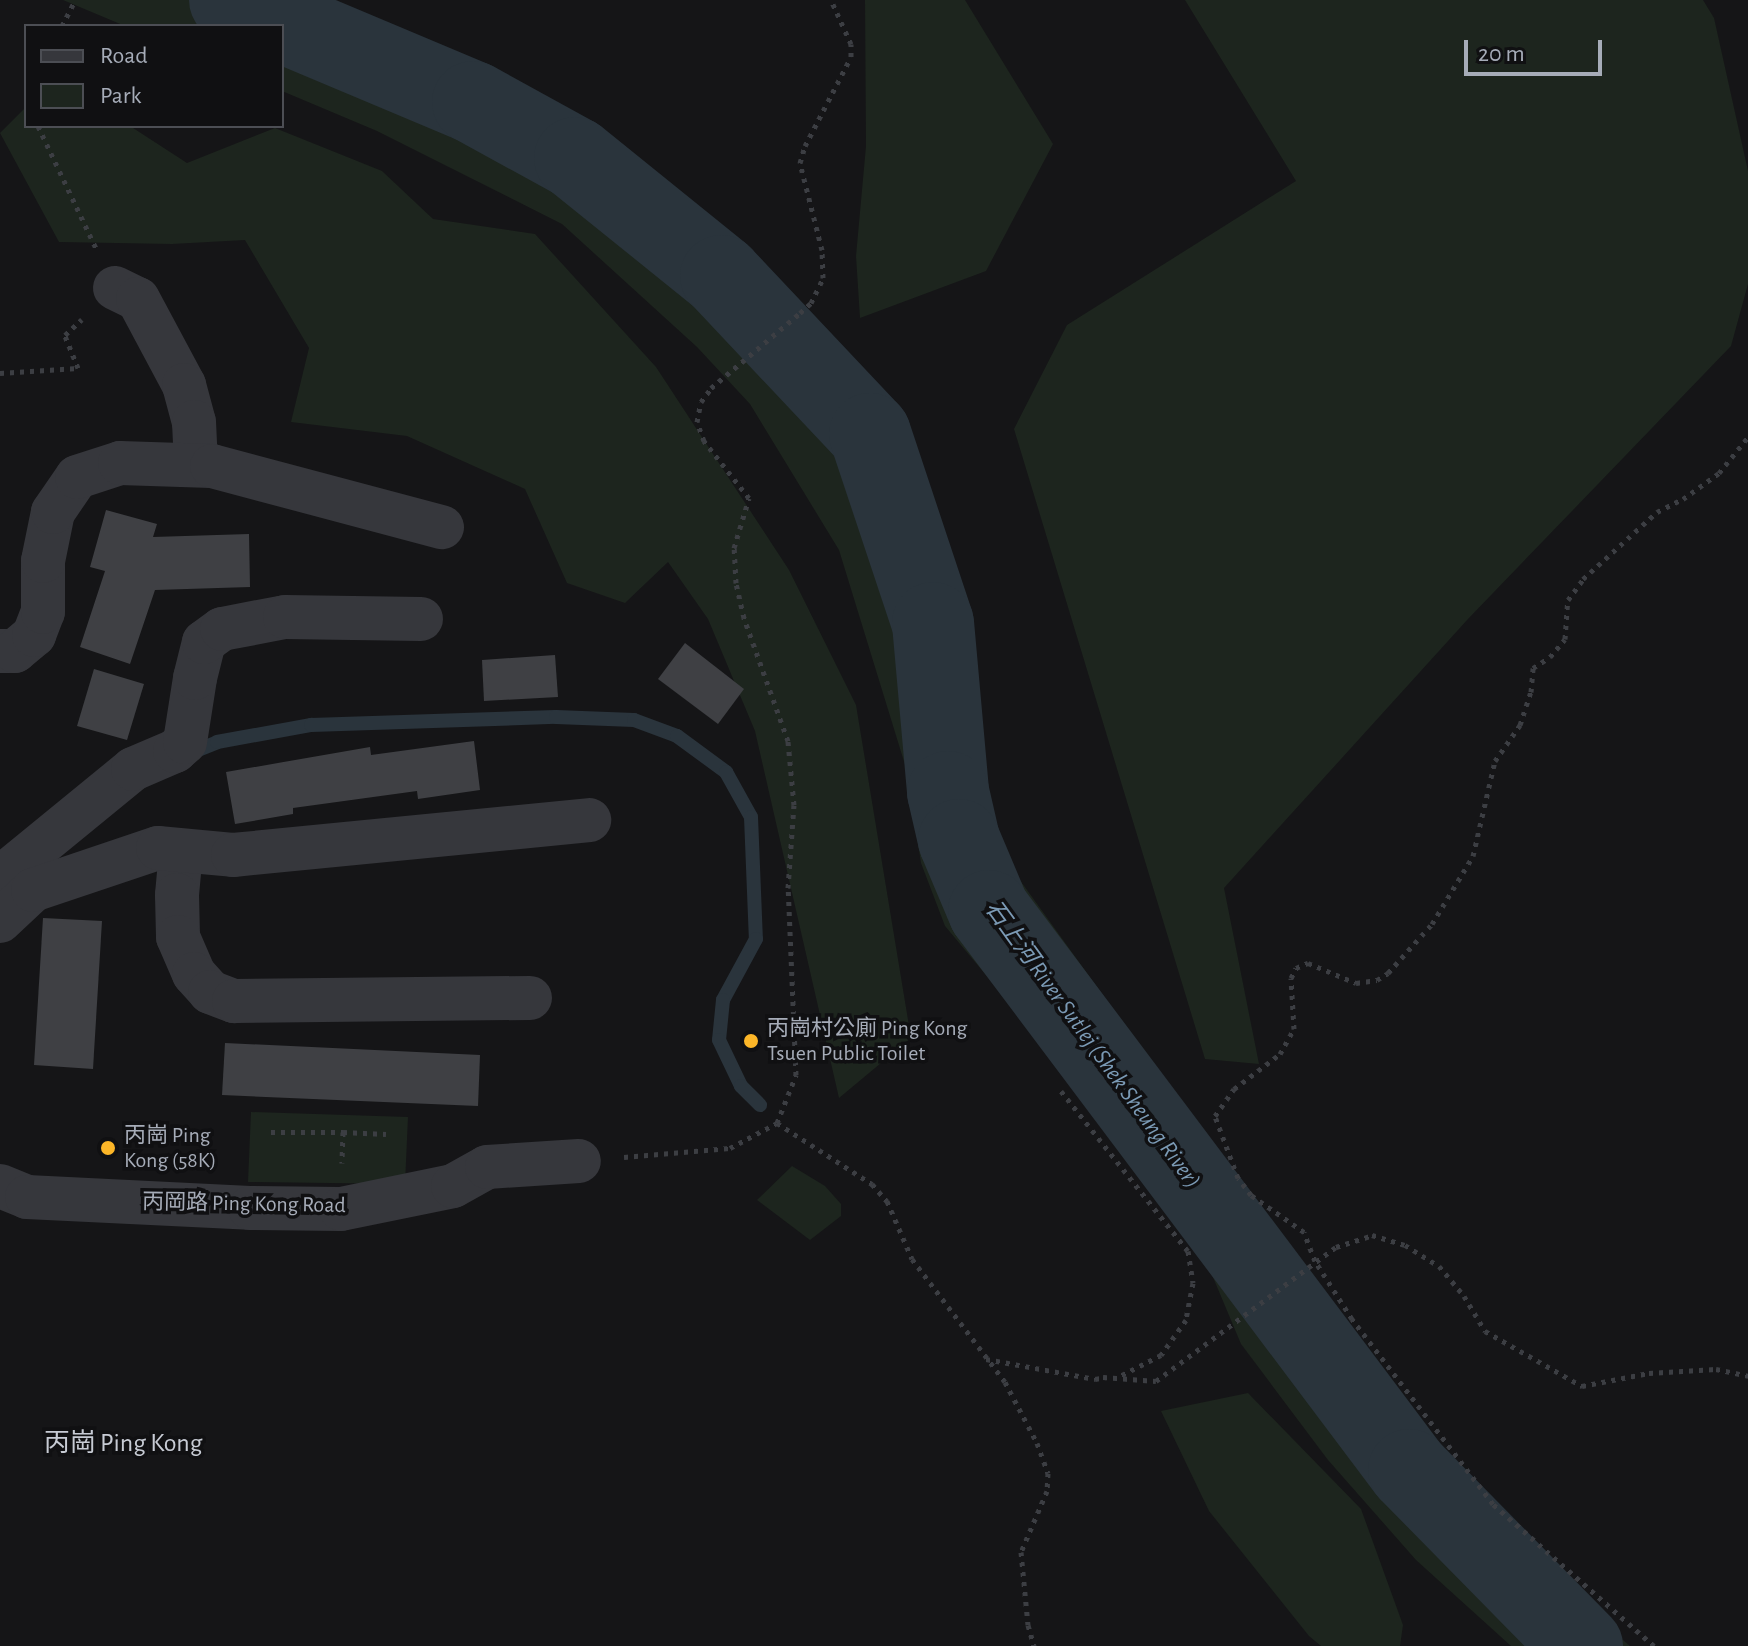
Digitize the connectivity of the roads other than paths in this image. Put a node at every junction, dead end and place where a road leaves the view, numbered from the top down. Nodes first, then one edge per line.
1 (115, 288) dead end
2 (196, 464) junction
3 (442, 527) dead end
4 (421, 619) dead end
5 (0, 651) edge
6 (589, 820) dead end
7 (181, 851) junction
8 (0, 878) edge
9 (0, 921) edge
10 (530, 998) dead end
11 (579, 1161) road end
12 (0, 1186) edge

1 - 2 street
2 - 3 street
2 - 5 street
4 - 8 street
6 - 7 street
7 - 9 street
7 - 10 street
11 - 12 street, 丙岡路 Ping Kong Road

